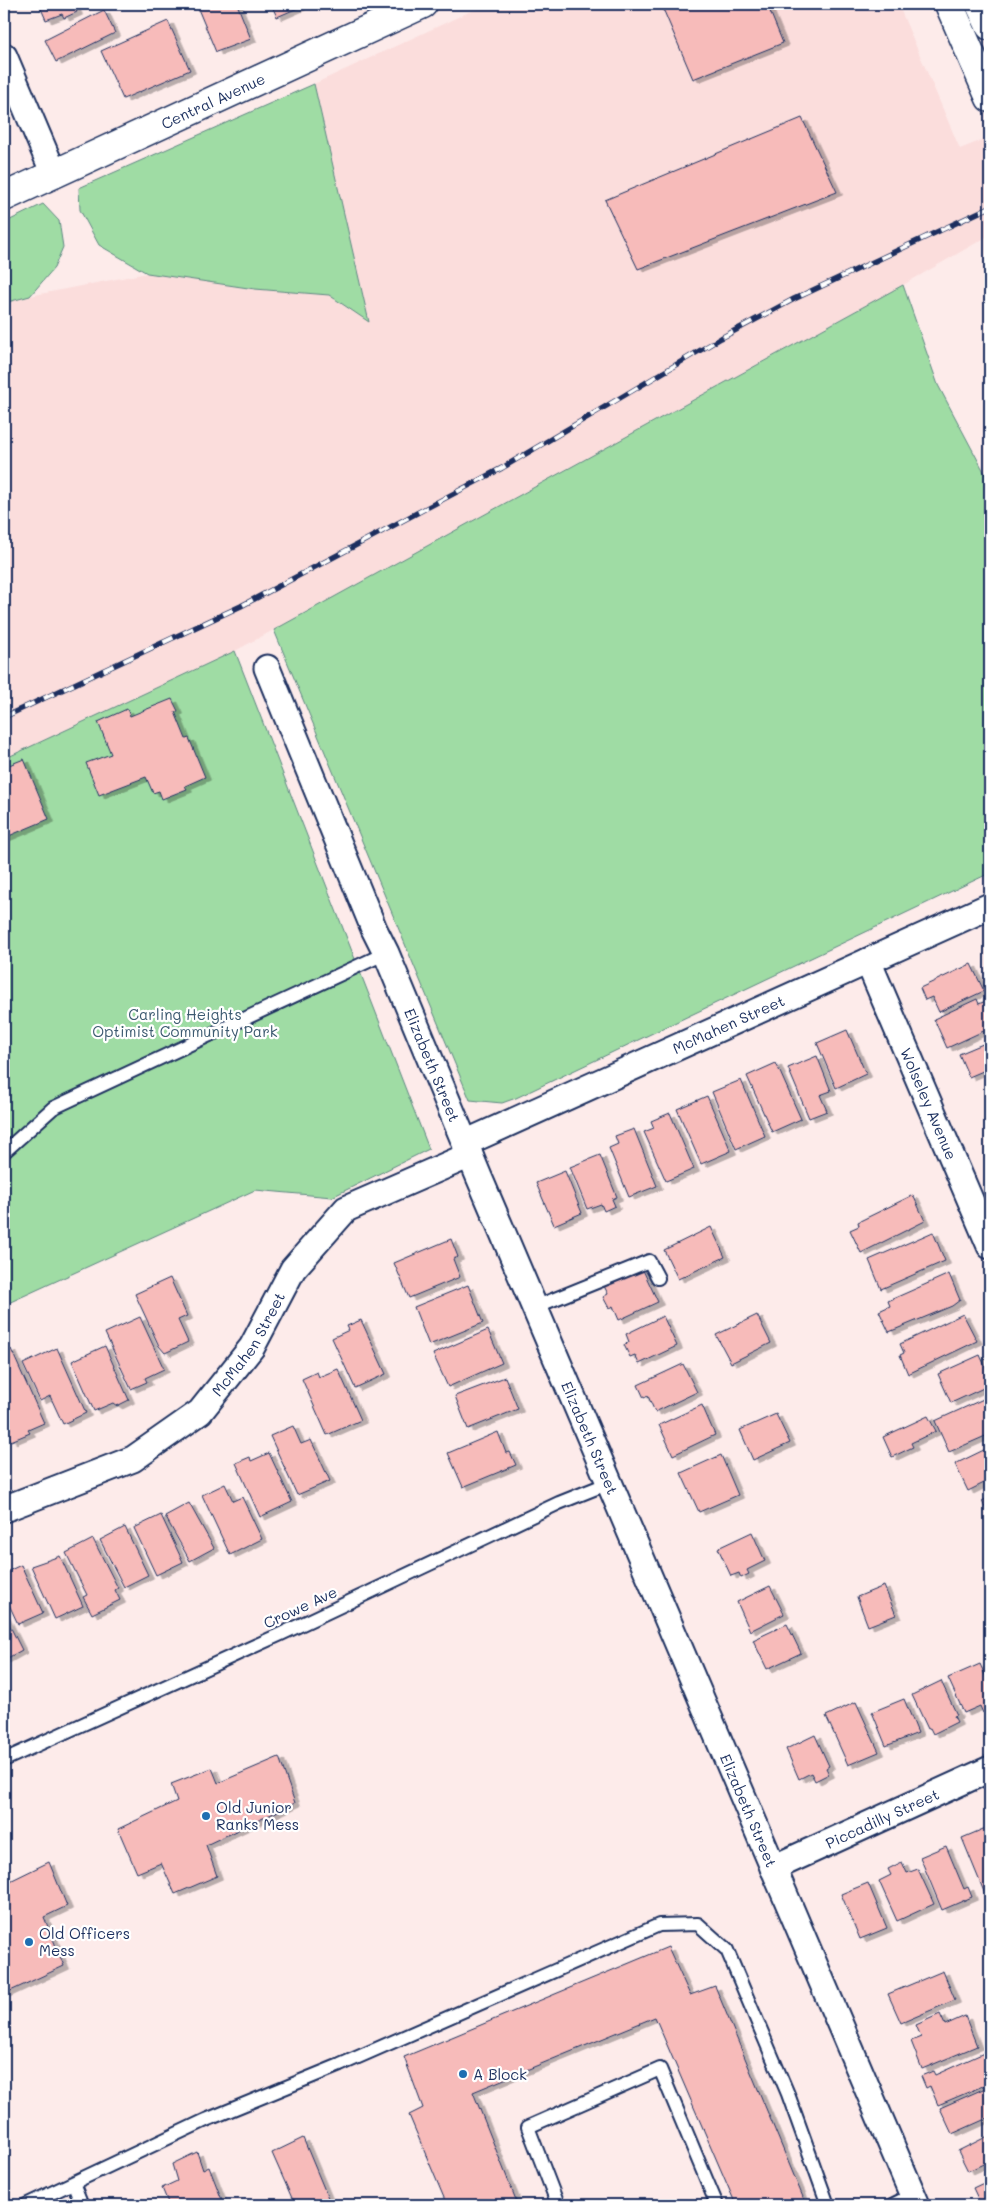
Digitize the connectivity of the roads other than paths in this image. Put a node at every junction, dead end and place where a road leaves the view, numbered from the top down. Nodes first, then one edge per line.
1 (423, 4) edge
2 (949, 4) edge
3 (980, 4) edge
4 (990, 26) edge
5 (4, 56) edge
6 (990, 98) edge
7 (54, 174) junction
8 (4, 197) edge
9 (267, 668) dead end
10 (990, 906) edge
11 (386, 953) junction
12 (868, 961) junction
13 (468, 1149) junction
14 (4, 1152) edge
15 (990, 1246) edge
16 (658, 1278) dead end
17 (535, 1307) junction
18 (609, 1483) junction
19 (4, 1509) edge
20 (4, 1760) edge
21 (990, 1769) edge
22 (773, 1868) junction
23 (73, 2183) junction
24 (907, 2202) edge
25 (26, 2205) edge
26 (82, 2205) edge
27 (558, 2205) edge
28 (717, 2205) edge
29 (828, 2205) edge

1 - 7 street, Central Avenue
2 - 6 street
3 - 4 street
5 - 7 street
7 - 8 street, Central Avenue
9 - 11 street, Elizabeth Street
10 - 12 street, McMahen Street
11 - 13 street, Elizabeth Street
11 - 14 lane
12 - 13 street, McMahen Street
12 - 15 street, Wolseley Avenue
13 - 17 street, Elizabeth Street
13 - 19 street, McMahen Street
16 - 17 lane
17 - 18 street, Elizabeth Street
18 - 20 lane, Crowe Ave
18 - 22 street, Elizabeth Street
21 - 22 street, Piccadilly Street
22 - 24 street, Elizabeth Street
23 - 25 lane
23 - 26 lane
23 - 29 lane
27 - 28 lane

